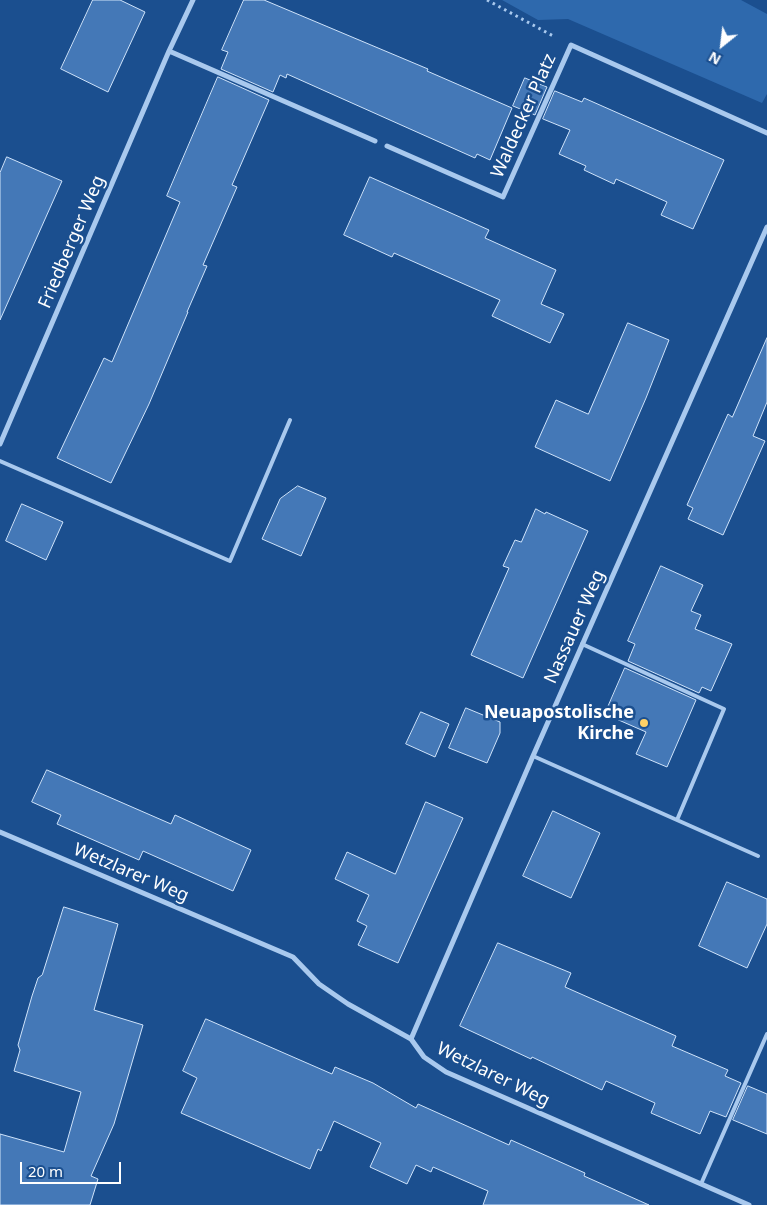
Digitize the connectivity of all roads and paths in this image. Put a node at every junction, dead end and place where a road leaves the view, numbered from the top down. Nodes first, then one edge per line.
1 (193, 0) edge
2 (486, 0) edge
3 (571, 45) junction
4 (169, 51) junction
5 (767, 133) edge
6 (375, 141) dead end
7 (387, 146) dead end
8 (767, 227) edge
9 (290, 420) dead end
10 (0, 444) edge
11 (0, 461) edge
12 (582, 644) junction
13 (533, 756) junction
14 (677, 820) junction
15 (0, 832) edge
16 (758, 856) dead end
17 (767, 1034) edge
18 (411, 1038) junction
19 (701, 1184) junction
20 (749, 1205) edge

1 - 4 street, Friedberger Weg
2 - 3 path
3 - 5 street, Waldecker Platz
3 - 7 street, Waldecker Platz
4 - 6 street
4 - 10 street, Friedberger Weg
8 - 12 street, Nassauer Weg
9 - 11 lane
12 - 13 street, Nassauer Weg
12 - 14 lane
13 - 14 lane
13 - 18 street, Nassauer Weg
14 - 16 lane
15 - 18 street, Wetzlarer Weg
17 - 19 lane
18 - 19 street, Wetzlarer Weg
19 - 20 street, Wetzlarer Weg

